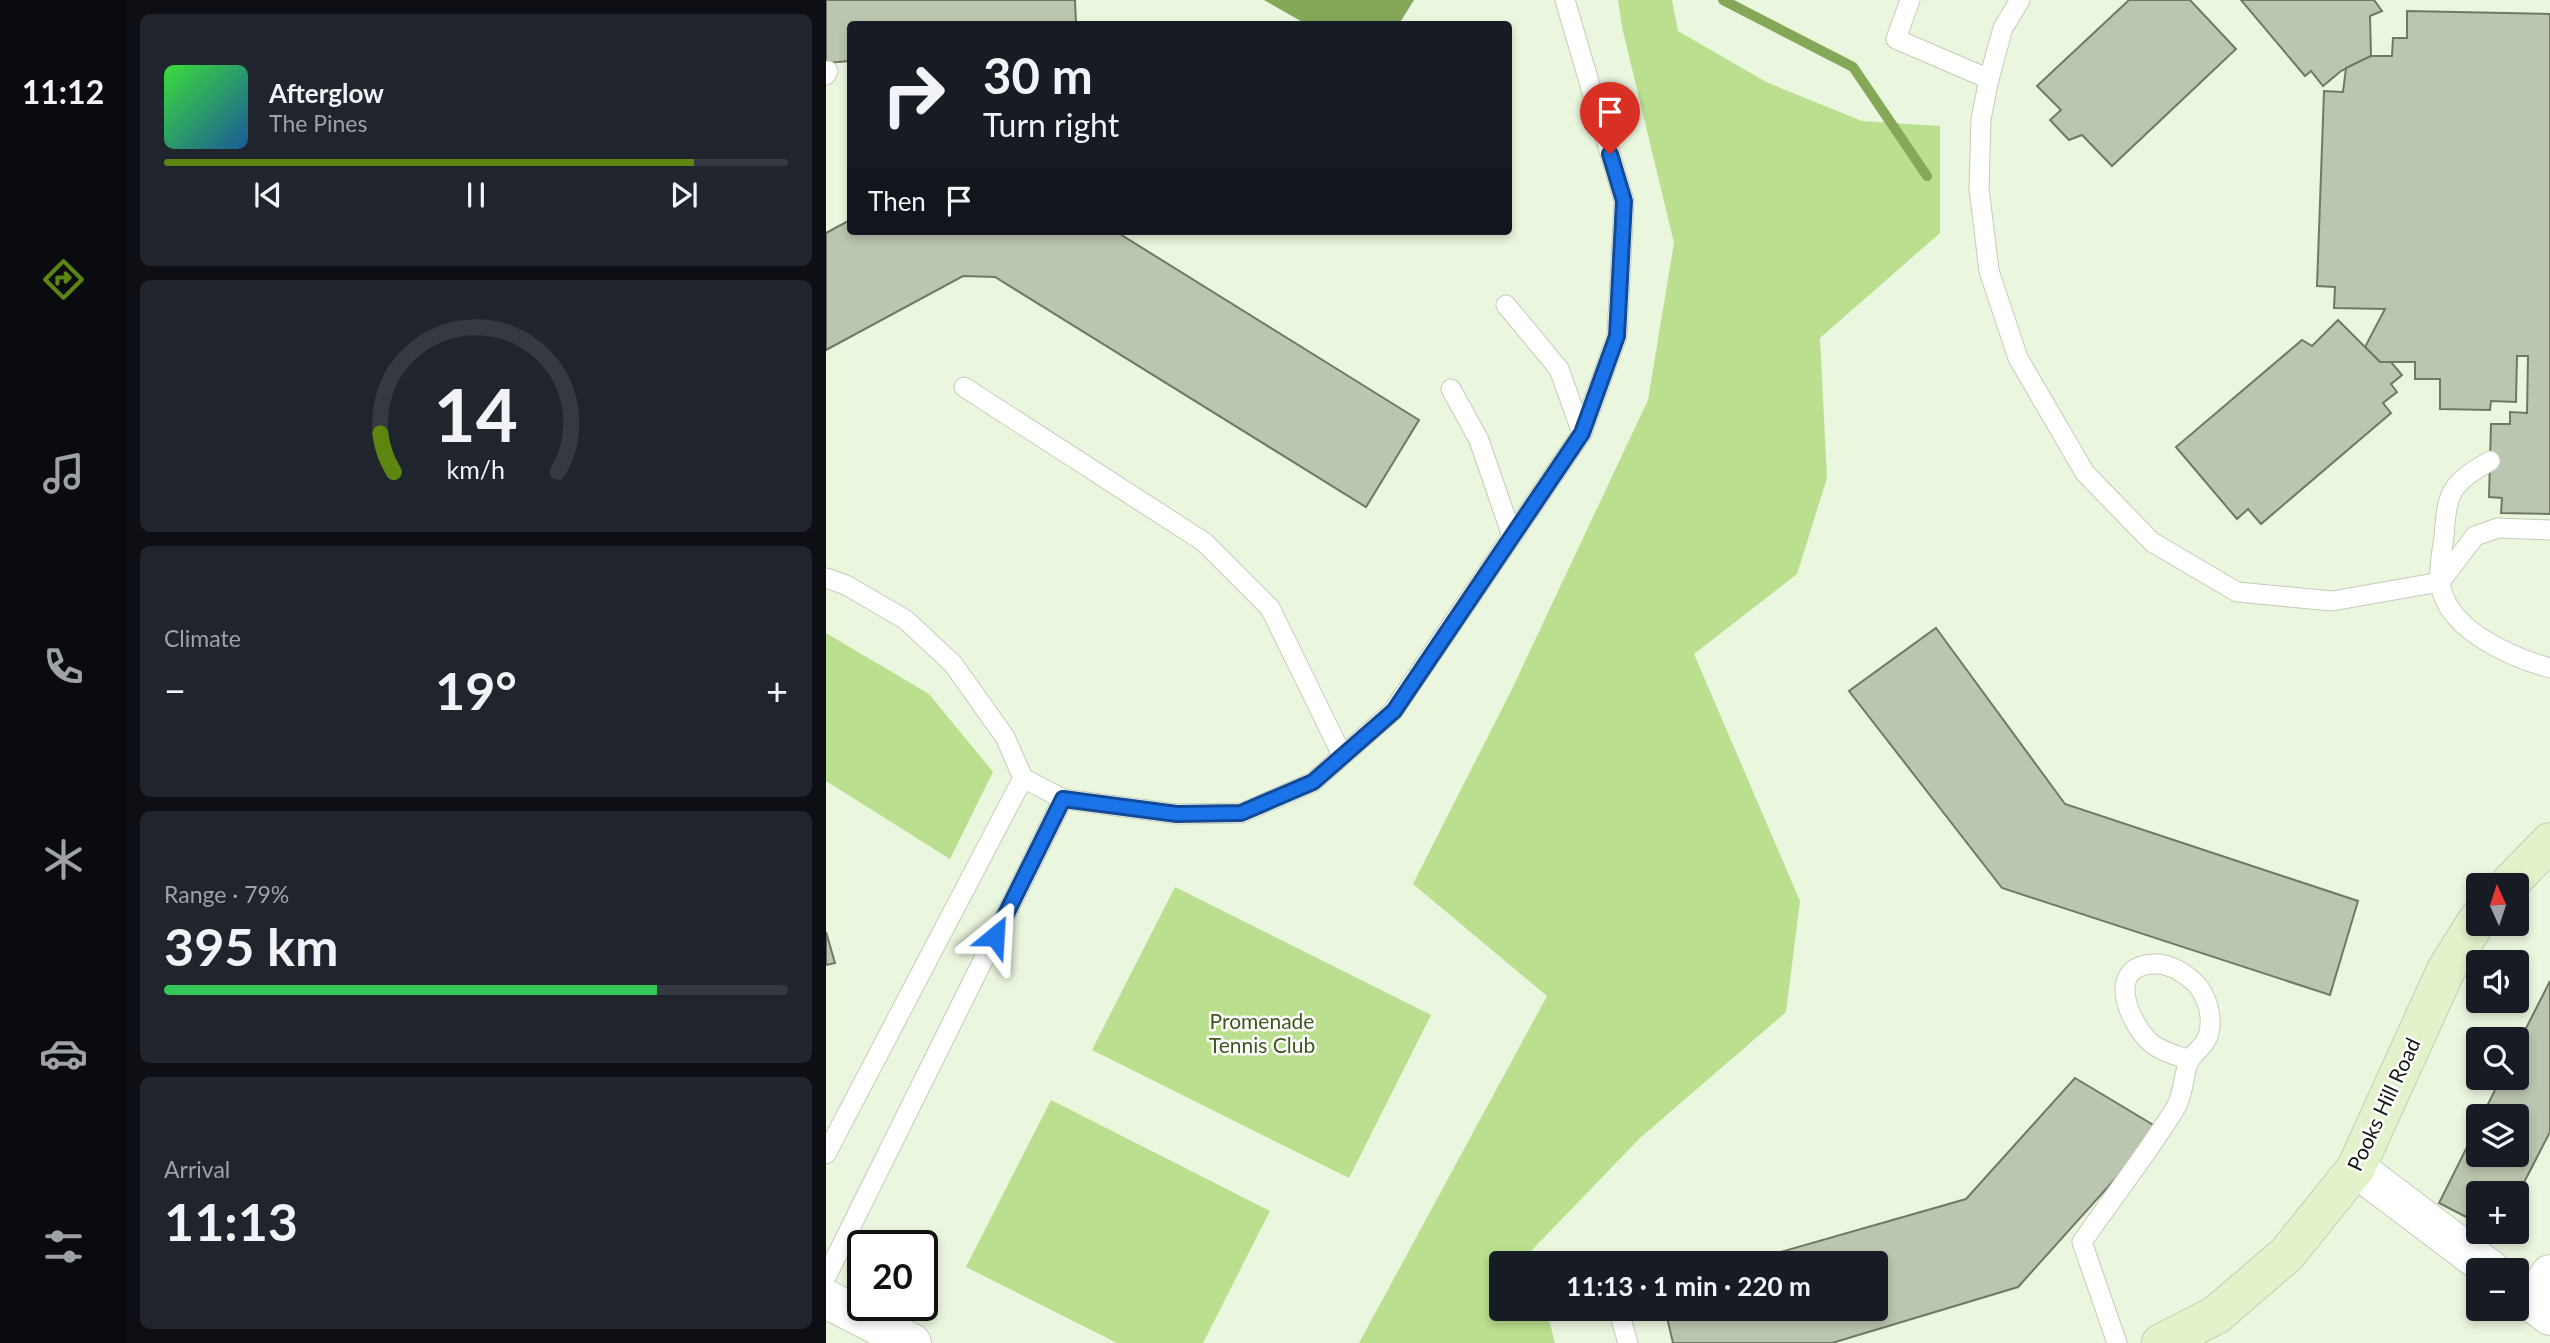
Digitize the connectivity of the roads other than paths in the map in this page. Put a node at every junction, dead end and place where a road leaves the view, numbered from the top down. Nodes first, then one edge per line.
1 (1565, 0) edge
2 (1910, 0) edge
3 (2020, 0) edge
4 (1989, 79) junction
5 (1506, 305) dead end
6 (964, 387) dead end
7 (1451, 389) dead end
8 (1582, 433) junction
9 (2490, 461) dead end
10 (2550, 530) edge
11 (1512, 536) junction
12 (826, 578) edge
13 (2440, 582) junction
14 (2550, 668) edge
15 (1342, 755) junction
16 (1023, 778) junction
17 (1063, 799) junction
18 (2550, 842) edge
19 (2520, 873) edge
20 (2467, 936) edge
21 (2190, 1060) junction
22 (826, 1154) edge
23 (2356, 1168) junction
24 (2475, 1258) edge
25 (826, 1276) edge
26 (826, 1299) edge
27 (1622, 1321) edge
28 (912, 1343) edge
29 (1628, 1343) edge
30 (2118, 1343) edge
31 (2161, 1343) edge

1 - 8 lane
2 - 4 lane
3 - 4 lane
4 - 13 lane
5 - 8 lane
6 - 15 lane
7 - 11 lane
8 - 11 lane
9 - 13 lane
10 - 13 lane
11 - 15 lane
12 - 16 lane
13 - 14 lane
15 - 17 lane
16 - 17 lane
16 - 22 lane
17 - 25 lane
18 - 19 street
20 - 23 street, Pooks Hill Road
21 - 21 lane
21 - 30 lane
23 - 24 street
23 - 31 street, Pooks Hill Road
26 - 28 street
27 - 29 lane

